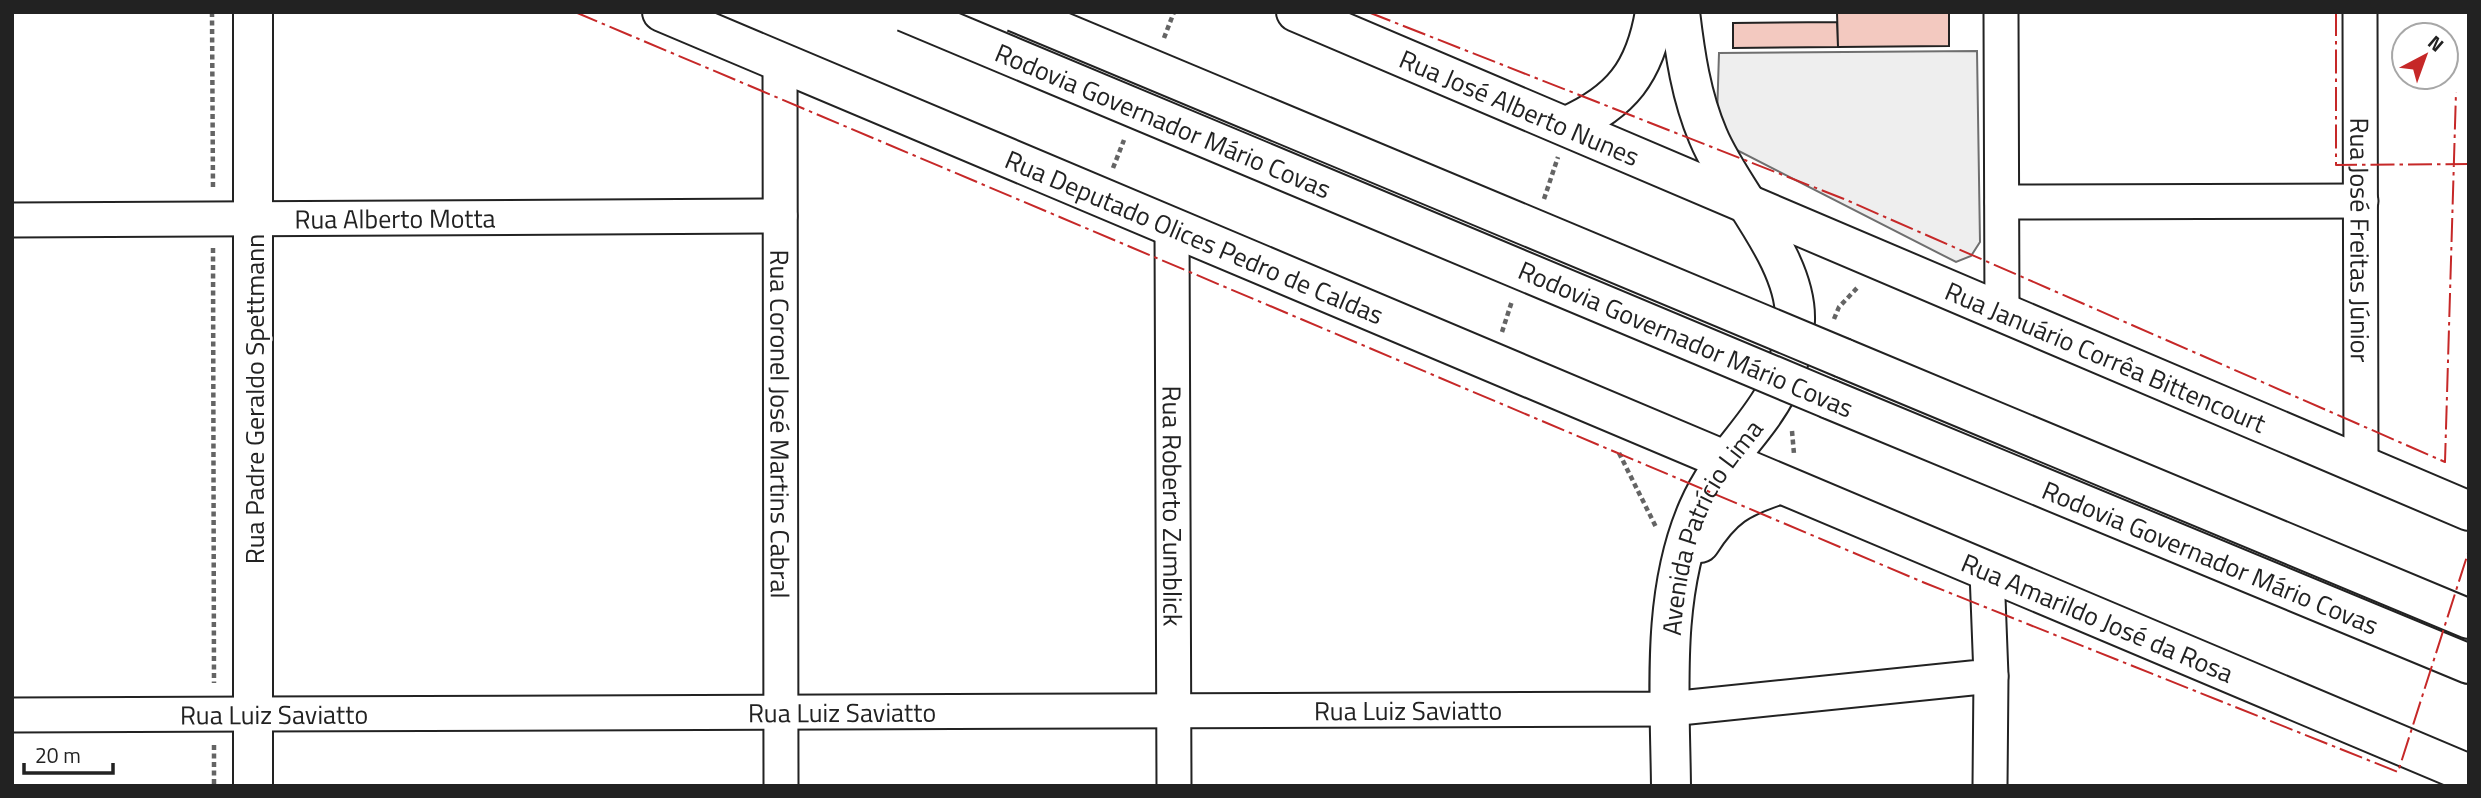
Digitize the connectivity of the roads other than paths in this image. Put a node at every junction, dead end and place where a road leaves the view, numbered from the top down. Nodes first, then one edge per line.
1 (253, 12) edge
2 (662, 12) edge
3 (905, 12) edge
4 (1015, 12) edge
5 (1296, 12) edge
6 (1655, 12) edge
7 (1680, 12) edge
8 (2001, 12) edge
9 (2360, 12) edge
10 (780, 62) junction
11 (1567, 126) junction
12 (2361, 201) junction
13 (2002, 202) junction
14 (1744, 203) junction
15 (780, 216) junction
16 (254, 219) junction
17 (12, 220) edge
18 (1172, 228) junction
19 (2002, 314) junction
20 (1725, 463) junction
21 (2361, 465) junction
22 (1778, 485) junction
23 (2469, 511) edge
24 (1987, 572) junction
25 (1678, 577) junction
26 (2469, 619) edge
27 (2469, 664) edge
28 (1991, 677) junction
29 (1670, 709) junction
30 (1174, 711) junction
31 (780, 712) junction
32 (253, 714) junction
33 (12, 715) edge
34 (2469, 774) edge
35 (253, 786) edge
36 (781, 786) edge
37 (1174, 786) edge
38 (1671, 786) edge
39 (1990, 786) edge

1 - 16 main road, Rua Padre Geraldo Spettmann
2 - 10 main road, Rua Deputado Olices Pedro de Caldas
3 - 27 main road, Rodovia Governador Mário Covas, bridge
4 - 26 main road, Rodovia Governador Mário Covas, bridge
5 - 11 main road, Rua José Alberto Nunes
6 - 11 main road
7 - 14 main road, Avenida Patrício Lima
8 - 13 street
9 - 12 street, Rua José Freitas Júnior
10 - 15 street, Rua Coronel José Martins Cabral
10 - 18 main road, Rua Deputado Olices Pedro de Caldas
11 - 14 main road, Rua José Alberto Nunes
12 - 13 street
12 - 21 street, Rua José Freitas Júnior
13 - 19 street
14 - 19 main road, Rua Januário Corrêa Bittencourt
14 - 20 main road, Avenida Patrício Lima
15 - 16 street, Rua Alberto Motta
15 - 31 street, Rua Coronel José Martins Cabral
16 - 17 street, Rua Alberto Motta
16 - 32 main road, Rua Padre Geraldo Spettmann
18 - 20 main road, Rua Deputado Olices Pedro de Caldas
18 - 30 street, Rua Roberto Zumblick
19 - 21 main road, Rua Januário Corrêa Bittencourt
20 - 22 main road, Rua Amarildo José da Rosa
20 - 25 main road, Avenida Patrício Lima
21 - 23 main road, Rua Januário Corrêa Bittencourt
22 - 24 main road, Rua Amarildo José da Rosa
22 - 25 main road
24 - 28 street
24 - 34 main road, Rua Amarildo José da Rosa
25 - 29 main road, Avenida Patrício Lima
28 - 29 street, Rua Luiz Saviatto
28 - 39 street
29 - 30 street, Rua Luiz Saviatto
29 - 38 main road, Avenida Patrício Lima
30 - 31 street, Rua Luiz Saviatto
30 - 37 street, Rua Roberto Zumblick
31 - 32 street, Rua Luiz Saviatto
31 - 36 street, Rua Coronel José Martins Cabral
32 - 33 street, Rua Luiz Saviatto
32 - 35 main road, Rua Padre Geraldo Spettmann

